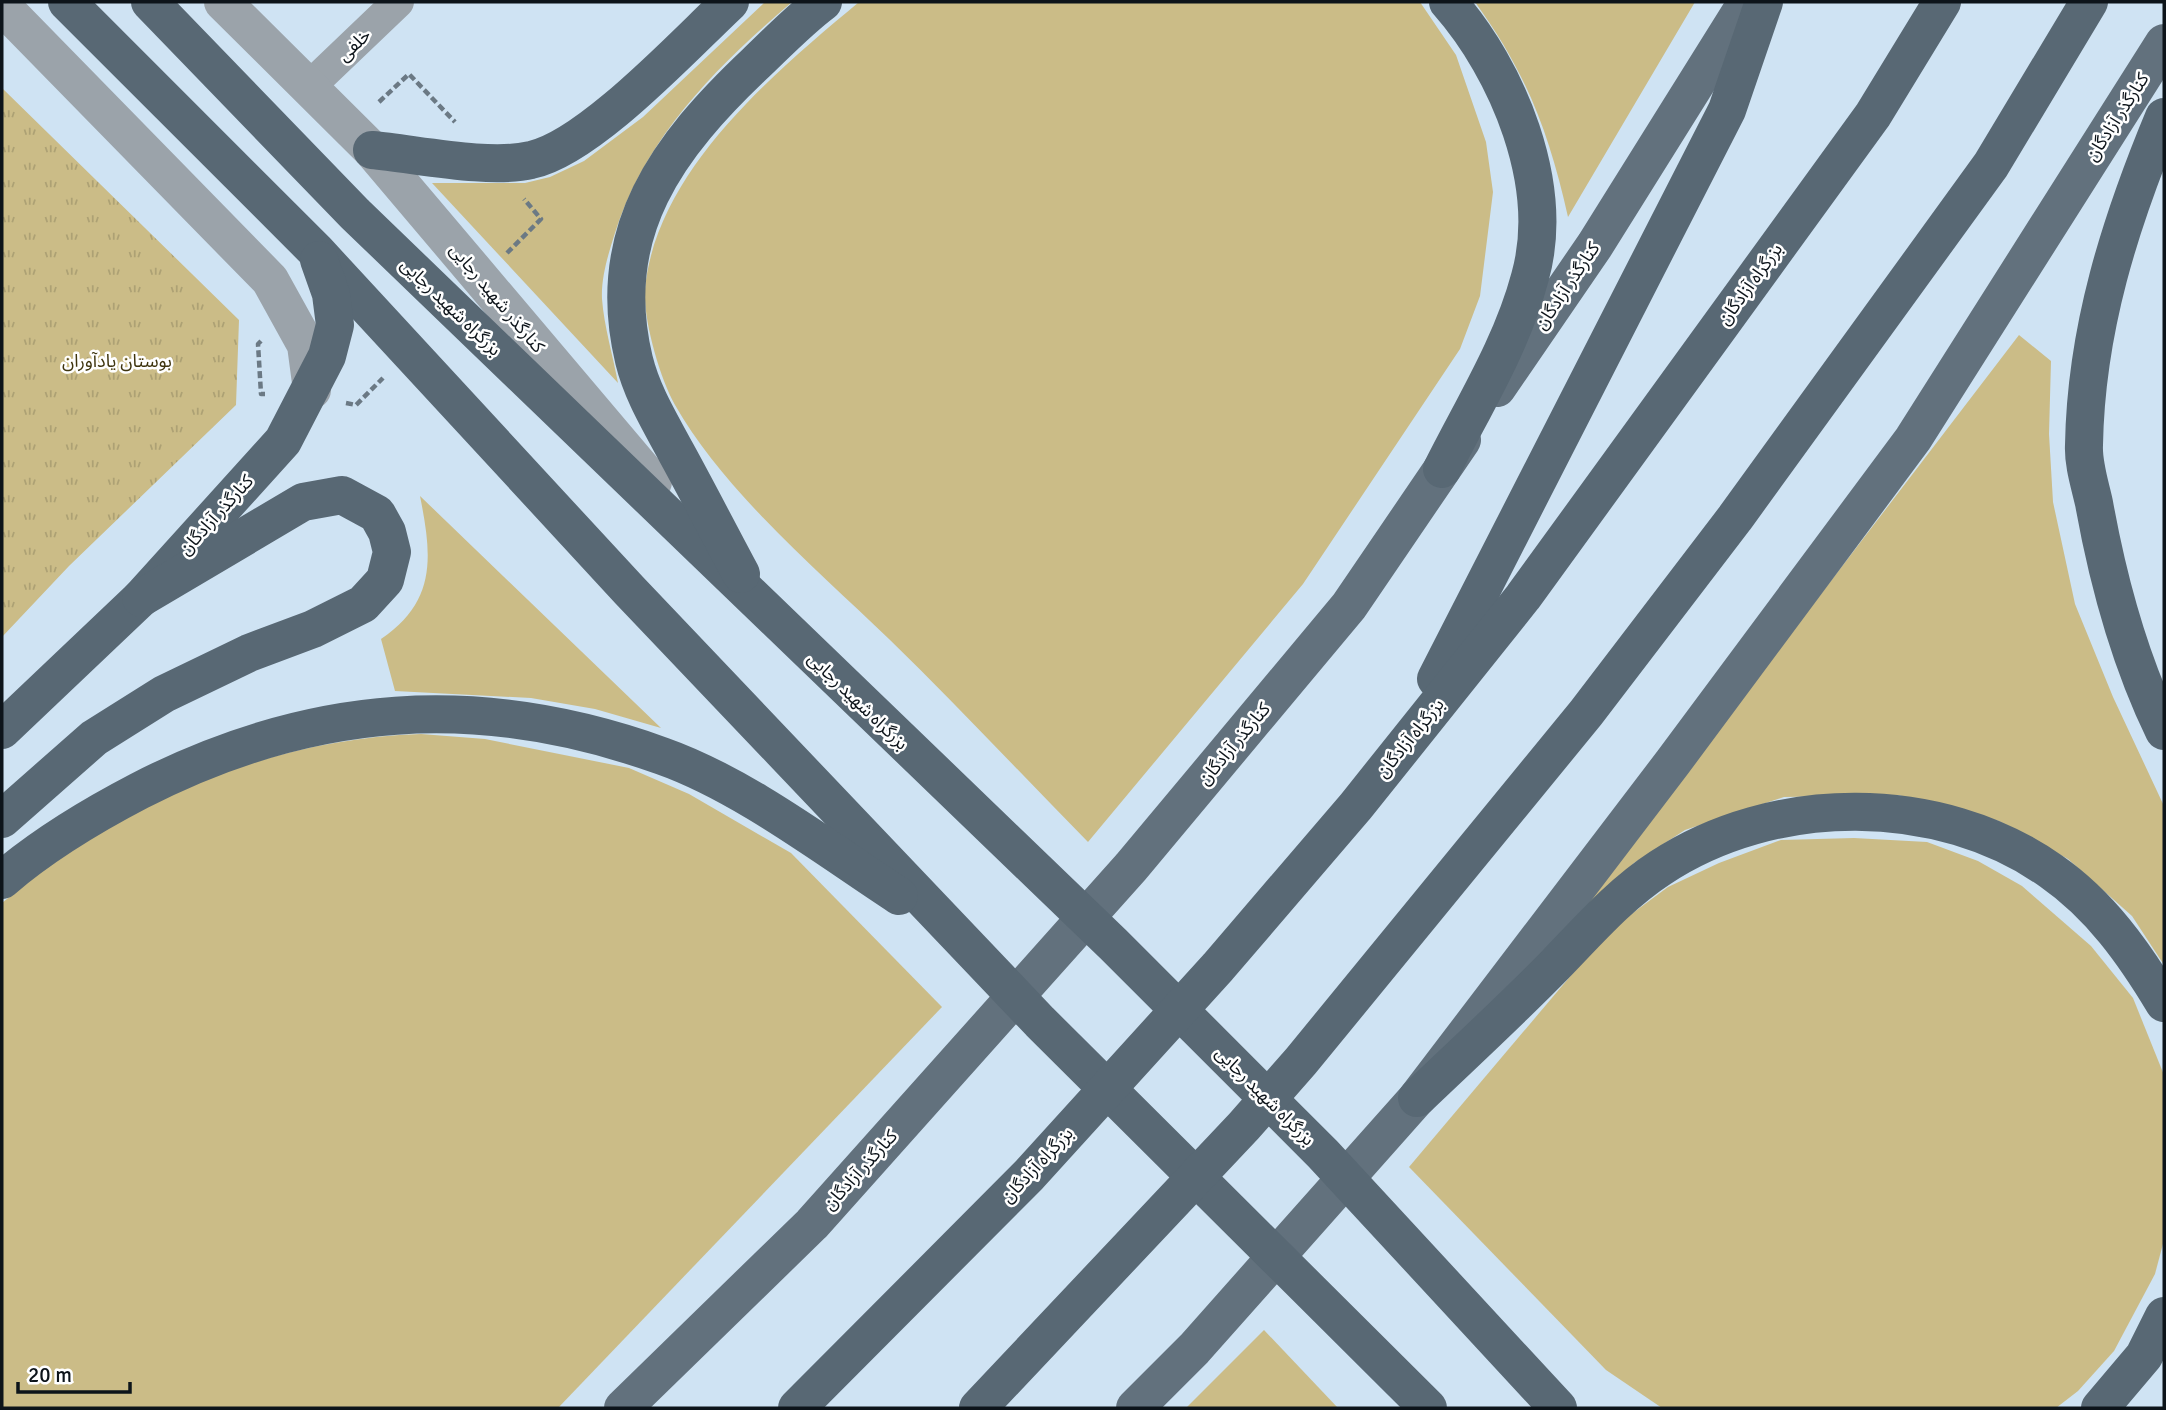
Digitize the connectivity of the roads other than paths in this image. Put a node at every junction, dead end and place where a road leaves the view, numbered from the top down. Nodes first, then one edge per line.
1 (67, 2) edge
2 (150, 2) edge
3 (223, 2) edge
4 (398, 2) edge
5 (730, 2) edge
6 (823, 2) edge
7 (1448, 2) edge
8 (1747, 2) edge
9 (1764, 2) edge
10 (1941, 2) edge
11 (2089, 2) edge
12 (2, 6) edge
13 (2164, 43) edge
14 (309, 88) junction
15 (2164, 117) edge
16 (372, 150) junction
17 (316, 251) junction
18 (312, 390) junction
19 (1442, 469) junction
20 (141, 597) junction
21 (759, 606) junction
22 (2, 730) edge
23 (2164, 731) edge
24 (1397, 754) junction
25 (2, 819) edge
26 (2, 880) edge
27 (950, 929) junction
28 (2164, 1003) edge
29 (1417, 1098) junction
30 (2164, 1316) edge
31 (1551, 1401) edge
32 (623, 1408) edge
33 (797, 1408) edge
34 (978, 1408) edge
35 (1135, 1408) edge
36 (1428, 1408) edge
37 (1578, 1408) edge
38 (2099, 1408) edge

1 - 17 highway
2 - 21 highway, بزرگراه شهید رجایی
3 - 14 street, کنارگذر شهید رجایی
4 - 14 street, خلفی
5 - 16 highway
6 - 21 highway
7 - 19 highway
8 - 19 main road, کنارگذر آزادگان
9 - 24 highway
10 - 24 highway, بزرگراه آزادگان
11 - 34 highway
12 - 18 street
13 - 29 main road, کنارگذر آزادگان
14 - 16 street, کنارگذر شهید رجایی
15 - 23 highway
16 - 21 street, کنارگذر شهید رجایی
17 - 18 highway, کنارگذر آزادگان
17 - 27 highway
18 - 20 highway, کنارگذر آزادگان
19 - 32 main road, کنارگذر آزادگان
20 - 22 highway, کنارگذر آزادگان
20 - 25 highway
21 - 31 highway, بزرگراه شهید رجایی
24 - 33 highway, بزرگراه آزادگان
26 - 27 highway
27 - 36 highway
28 - 29 highway
29 - 35 main road, کنارگذر آزادگان
30 - 38 highway
31 - 37 highway

